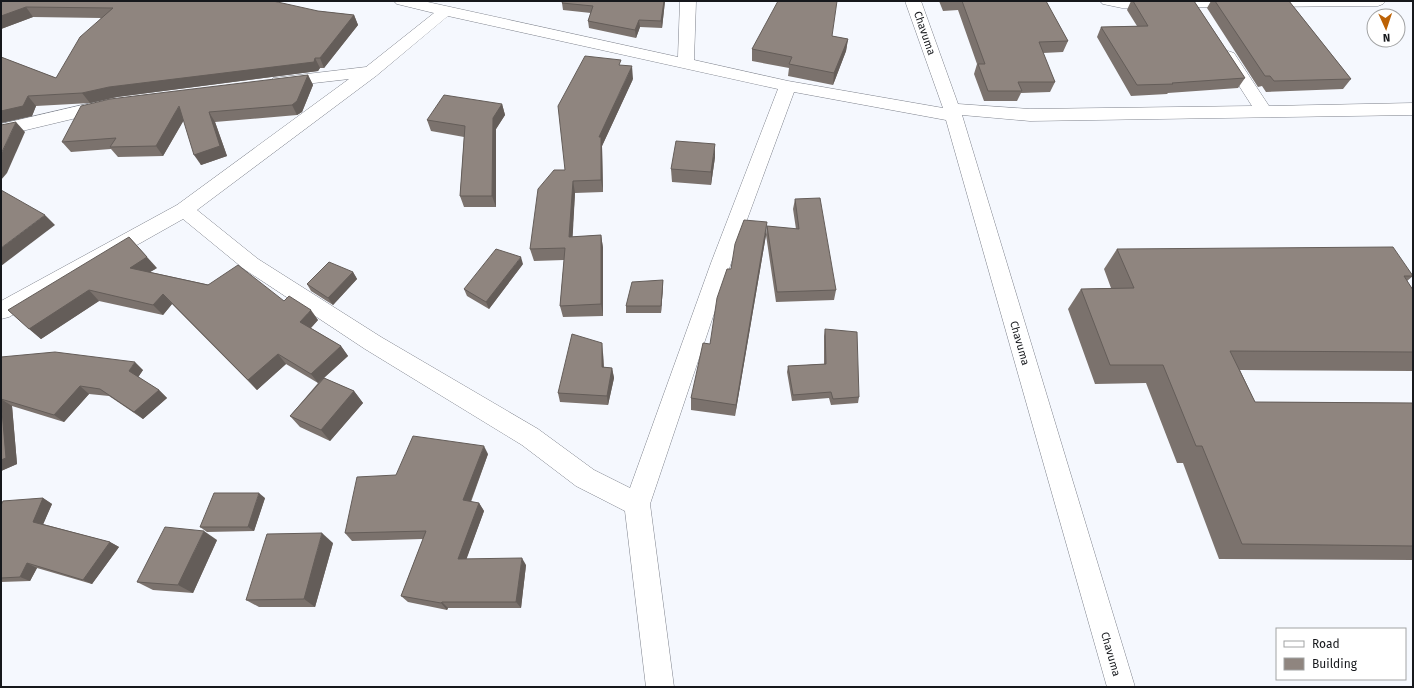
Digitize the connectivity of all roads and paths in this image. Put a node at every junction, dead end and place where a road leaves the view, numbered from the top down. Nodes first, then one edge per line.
1 (402, 1) edge
2 (688, 1) edge
3 (914, 1) edge
4 (1108, 1) edge
5 (1378, 1) edge
6 (445, 11) junction
7 (1218, 42) edge
8 (686, 63) junction
9 (370, 72) junction
10 (264, 84) edge
11 (788, 86) junction
12 (125, 102) edge
13 (1413, 109) edge
14 (1264, 111) junction
15 (953, 113) junction
16 (1, 130) edge
17 (184, 210) junction
18 (1, 311) edge
19 (637, 504) junction
20 (660, 687) edge
21 (1121, 687) edge

1 - 6 street
2 - 8 street
3 - 15 street, Chavuma
4 - 5 street
6 - 8 street
6 - 9 street
7 - 14 street
8 - 11 street
9 - 10 street
9 - 17 street
11 - 15 street
11 - 19 street
12 - 16 street
13 - 14 street
14 - 15 street
15 - 21 street, Chavuma
17 - 18 street
17 - 19 street
19 - 20 street

